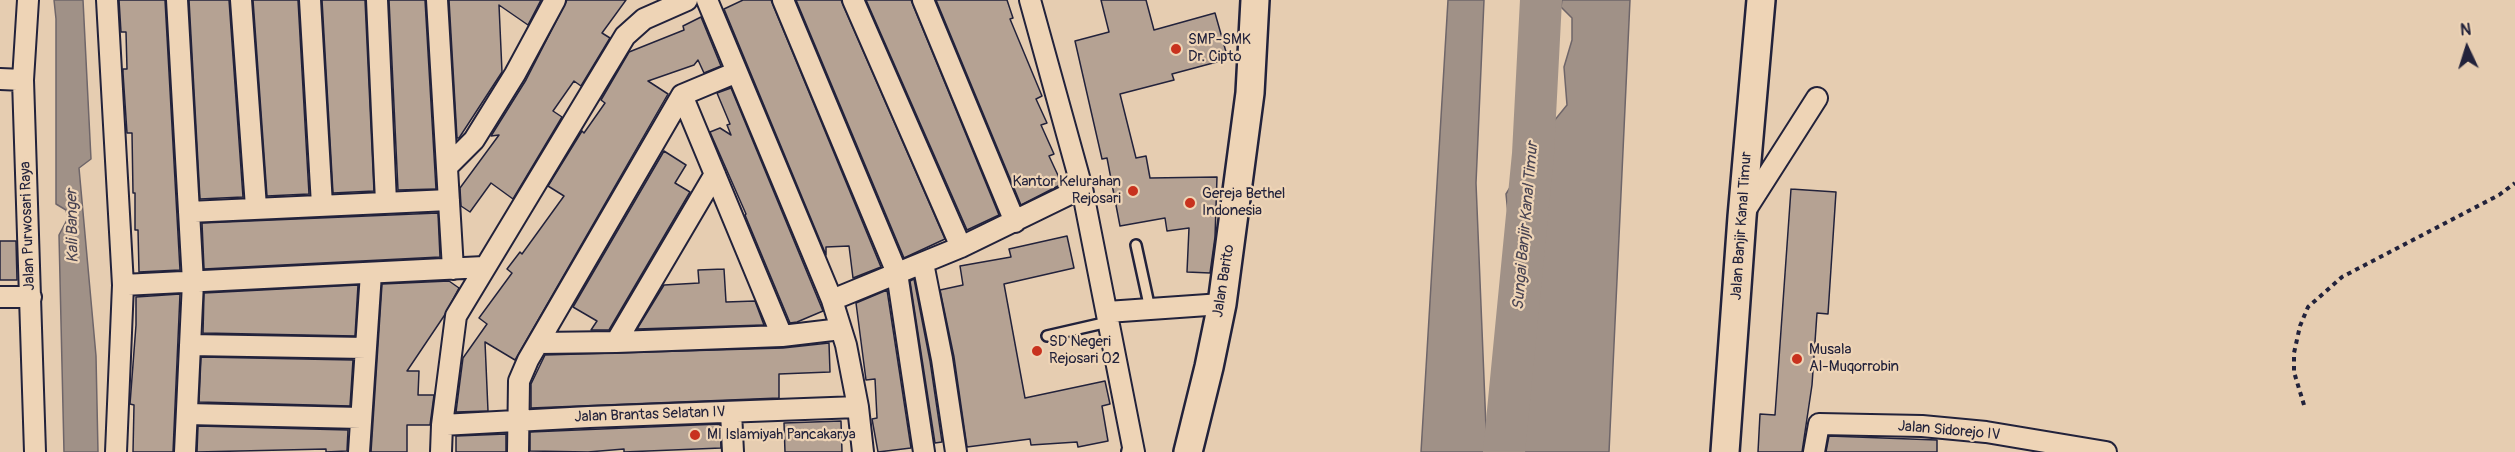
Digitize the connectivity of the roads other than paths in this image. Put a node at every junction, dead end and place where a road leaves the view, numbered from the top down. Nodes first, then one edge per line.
1 (28, 0) edge
2 (107, 0) edge
3 (177, 0) edge
4 (241, 0) edge
5 (310, 0) edge
6 (376, 0) edge
7 (437, 0) edge
8 (555, 0) edge
9 (706, 0) edge
10 (783, 0) edge
11 (854, 0) edge
12 (923, 0) edge
13 (1030, 0) edge
14 (1255, 0) edge
15 (1761, 0) edge
16 (683, 1) edge
17 (737, 72) junction
18 (0, 79) edge
19 (23, 80) junction
20 (682, 95) junction
21 (1817, 99) dead end
22 (447, 167) junction
23 (715, 174) junction
24 (1082, 188) junction
25 (449, 200) junction
26 (386, 202) junction
27 (322, 205) junction
28 (256, 207) junction
29 (189, 212) junction
30 (1742, 217) junction
31 (1015, 222) junction
32 (1136, 245) dead end
33 (961, 247) junction
34 (923, 263) junction
35 (484, 267) junction
36 (453, 269) junction
37 (371, 273) junction
38 (897, 273) junction
39 (193, 282) junction
40 (123, 285) junction
41 (0, 297) edge
42 (31, 297) junction
43 (832, 300) junction
44 (1222, 304) junction
45 (1150, 309) junction
46 (1108, 317) junction
47 (841, 329) junction
48 (782, 336) junction
49 (1047, 336) dead end
50 (616, 342) junction
51 (538, 343) junction
52 (190, 345) junction
53 (366, 348) junction
54 (858, 407) junction
55 (731, 412) junction
56 (187, 414) junction
57 (361, 418) junction
58 (518, 421) junction
59 (442, 426) junction
60 (35, 452) edge
61 (116, 452) edge
62 (185, 452) edge
63 (359, 452) edge
64 (441, 452) edge
65 (518, 452) edge
66 (733, 452) edge
67 (863, 452) edge
68 (924, 452) edge
69 (956, 452) edge
70 (1132, 452) edge
71 (1188, 452) edge
72 (1725, 452) edge
73 (1814, 452) edge
74 (2106, 452) edge

1 - 19 street, Jalan Purwosari Raya
2 - 40 street
3 - 29 street
4 - 28 street
5 - 27 street
6 - 26 street
7 - 22 street
8 - 22 street
9 - 17 street
10 - 38 street
11 - 33 street
12 - 31 street
13 - 24 street
14 - 44 street, Jalan Barito
15 - 30 street, Jalan Banjir Kanal Timur
16 - 35 street
17 - 20 street
17 - 43 street
18 - 19 street
19 - 42 street, Jalan Purwosari Raya
20 - 23 street
20 - 51 street
21 - 30 street
22 - 25 street
23 - 48 street
23 - 50 street
24 - 31 street
24 - 46 street
25 - 26 street
25 - 36 street
26 - 27 street
27 - 28 street
28 - 29 street
29 - 39 street
30 - 72 street, Jalan Banjir Kanal Timur
31 - 33 street
32 - 45 lane
33 - 34 street
34 - 38 street
34 - 69 street
35 - 36 street
35 - 59 street
36 - 37 street
37 - 39 street
37 - 53 street
38 - 43 street
38 - 68 street
39 - 40 street
39 - 52 street
40 - 61 street
41 - 42 street
42 - 60 street, Jalan Purwosari Raya
43 - 47 street
44 - 45 street
44 - 71 street, Jalan Barito
45 - 46 street
46 - 49 lane
46 - 70 street
47 - 48 street
47 - 54 street
48 - 50 street
50 - 51 street
51 - 58 street
52 - 53 street
52 - 56 street
53 - 57 street
54 - 55 street, Jalan Brantas Selatan IV
54 - 67 street
55 - 58 street, Jalan Brantas Selatan IV
55 - 66 street
56 - 57 street
56 - 62 street
57 - 63 street
58 - 59 street, Jalan Brantas Selatan IV
58 - 65 street
59 - 64 street
73 - 74 street, Jalan Sidorejo IV

